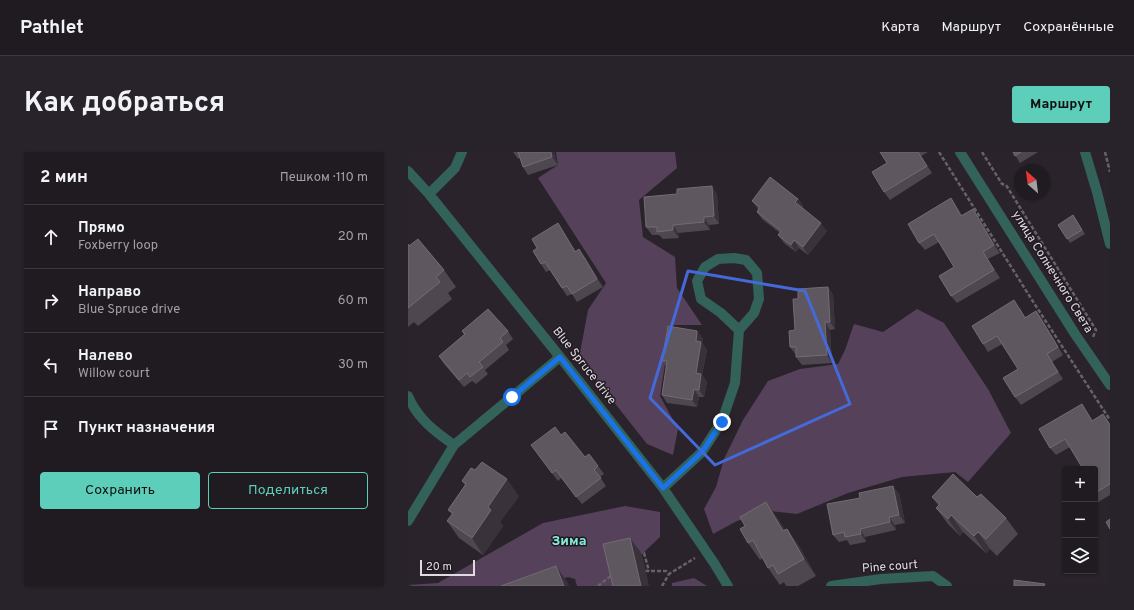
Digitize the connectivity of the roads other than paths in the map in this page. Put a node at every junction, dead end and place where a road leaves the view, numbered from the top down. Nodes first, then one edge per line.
1 (462, 152) edge
2 (960, 152) edge
3 (1085, 152) edge
4 (408, 171) edge
5 (429, 194) junction
6 (1110, 244) edge
7 (739, 330) junction
8 (560, 357) junction
9 (1110, 385) edge
10 (408, 396) edge
11 (454, 445) junction
12 (663, 488) junction
13 (408, 521) edge
14 (882, 583) edge
15 (728, 586) edge
16 (831, 586) edge
17 (947, 586) edge

1 - 5 street
2 - 9 street, улица Солнечного Света
3 - 6 street
4 - 5 street, Blue Spruce drive
5 - 8 street, Blue Spruce drive
7 - 7 street
7 - 12 street
8 - 11 street
8 - 12 street, Blue Spruce drive
10 - 11 street
11 - 13 street
12 - 15 street, Blue Spruce drive
14 - 16 street, Pine court
14 - 17 street, Pine court

